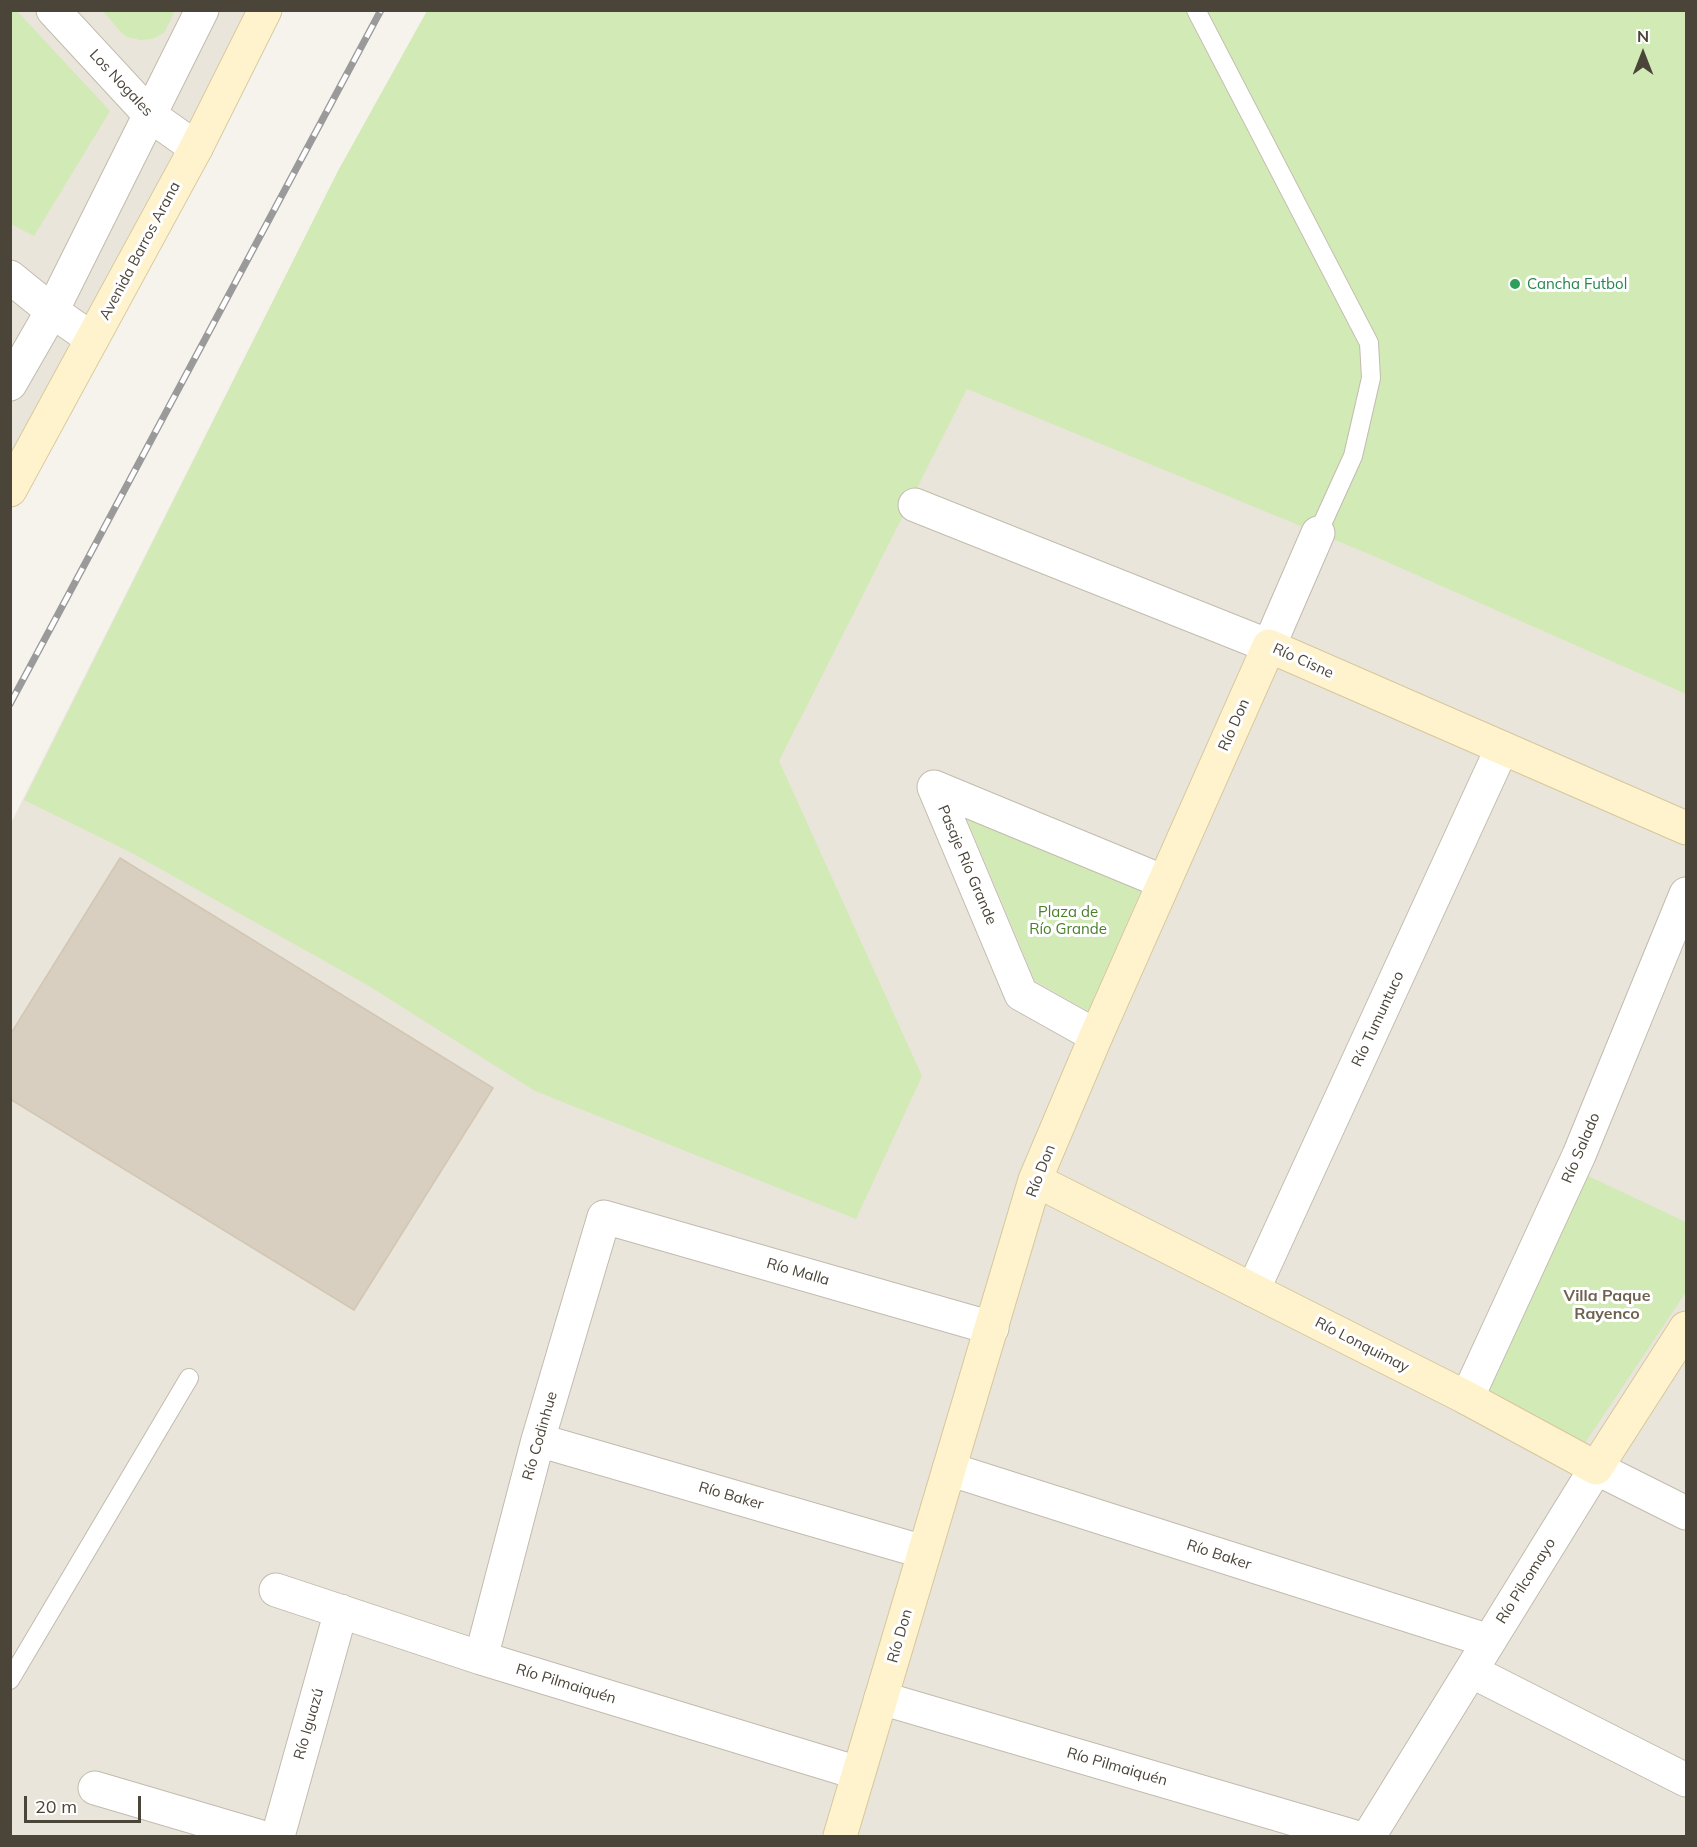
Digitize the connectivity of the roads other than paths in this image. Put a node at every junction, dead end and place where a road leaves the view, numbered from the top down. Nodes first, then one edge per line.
1 (53, 10) edge
2 (202, 10) edge
3 (265, 10) edge
4 (1196, 10) edge
5 (151, 116) junction
6 (196, 148) junction
7 (10, 277) edge
8 (52, 311) junction
9 (92, 339) junction
10 (10, 384) edge
11 (10, 490) edge
12 (915, 505) dead end
13 (1318, 533) joint
14 (1269, 646) junction
15 (1502, 748) junction
16 (1686, 828) edge
17 (1164, 882) junction
18 (1686, 894) edge
19 (1096, 1036) junction
20 (1035, 1180) junction
21 (604, 1217) joint
22 (1253, 1290) junction
23 (992, 1328) junction
24 (1686, 1328) edge
25 (189, 1378) dead end
26 (1467, 1398) junction
27 (538, 1440) junction
28 (1596, 1468) junction
29 (949, 1470) junction
30 (1686, 1513) edge
31 (924, 1552) junction
32 (276, 1590) dead end
33 (341, 1611) junction
34 (1489, 1641) junction
35 (482, 1658) junction
36 (1471, 1671) junction
37 (10, 1680) edge
38 (881, 1698) junction
39 (858, 1773) junction
40 (1686, 1780) edge
41 (95, 1788) dead end
42 (258, 1836) edge
43 (278, 1836) edge
44 (840, 1836) edge
45 (1352, 1836) edge
46 (1369, 1836) edge

1 - 5 street, Los Nogales
2 - 5 street
3 - 6 street, Avenida Barros Arana
4 - 13 lane
5 - 6 street, Los Nogales
5 - 8 street
6 - 9 street, Avenida Barros Arana
7 - 8 street
8 - 9 street
8 - 10 street
9 - 11 street, Avenida Barros Arana
12 - 14 street, Río Cisne
13 - 14 street, Río Don
14 - 15 street, Río Cisne
14 - 17 street, Río Don
15 - 16 street, Río Cisne
15 - 22 street, Río Tumuntuco
17 - 19 street, Río Don
17 - 19 street, Pasaje Río Grande
18 - 26 street, Río Salado
19 - 20 street, Río Don
20 - 22 street, Río Lonquimay
20 - 23 street, Río Don
21 - 23 street, Río Malla
21 - 27 street, Río Codinhue
22 - 26 street, Río Lonquimay
23 - 29 street, Río Don
24 - 28 street, Río Pilcomayo
25 - 37 lane
26 - 28 street, Río Lonquimay
27 - 31 street, Río Baker
27 - 35 street, Río Codinhue
28 - 30 street, Río Lonquimay
28 - 34 street, Río Pilcomayo
29 - 31 street, Río Don
29 - 34 street, Río Baker
31 - 38 street, Río Don
32 - 33 street, Río Pilmaiquén
33 - 35 street, Río Pilmaiquén
33 - 43 street, Río Iguazú
34 - 36 street, Río Pilcomayo
35 - 39 street, Río Pilmaiquén
36 - 40 street
36 - 46 street, Río Pilcomayo
38 - 39 street, Río Don
38 - 45 street, Río Pilmaiquén
39 - 44 street, Río Don
41 - 42 street

